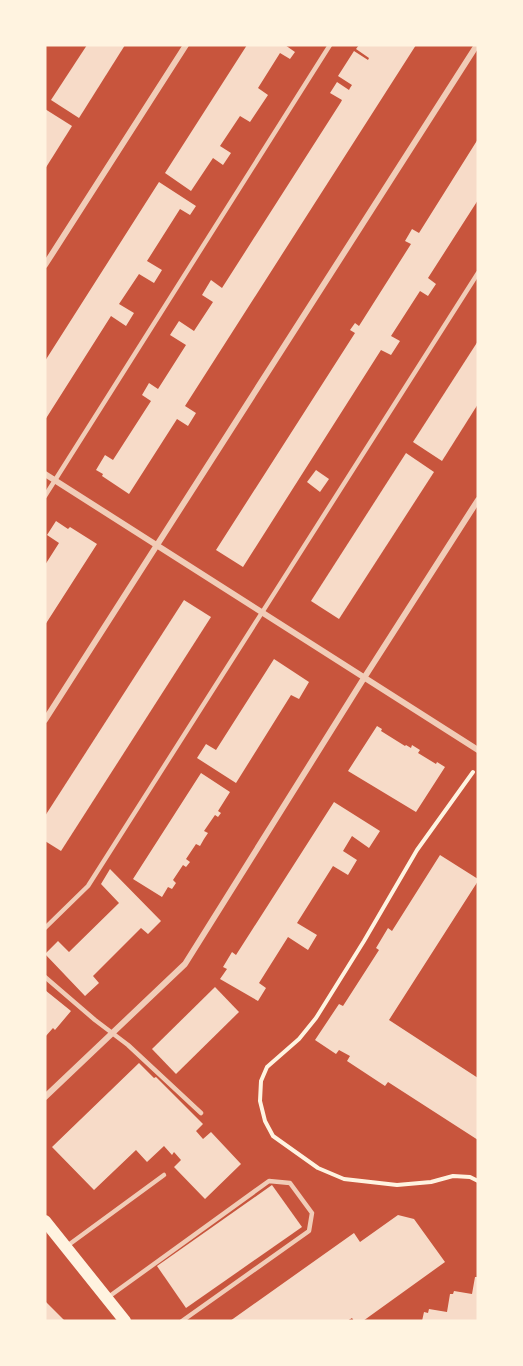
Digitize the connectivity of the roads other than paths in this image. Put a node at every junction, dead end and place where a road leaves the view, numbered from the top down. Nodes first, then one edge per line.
1 (186, 45) edge
2 (330, 45) edge
3 (477, 45) edge
4 (45, 265) edge
5 (478, 273) edge
6 (45, 474) edge
7 (55, 480) junction
8 (45, 496) edge
9 (478, 500) edge
10 (157, 546) junction
11 (262, 612) junction
12 (364, 678) junction
13 (45, 720) edge
14 (478, 750) edge
15 (45, 927) edge
16 (45, 977) edge
17 (112, 1033) junction
18 (45, 1097) edge
19 (201, 1113) dead end
20 (164, 1174) dead end
21 (45, 1221) edge
22 (67, 1246) junction
23 (107, 1298) junction
24 (125, 1321) edge
25 (182, 1321) edge

1 - 4 street
2 - 7 lane
3 - 10 street
5 - 11 lane
6 - 7 street
7 - 8 lane
7 - 10 street
9 - 12 street
10 - 11 street
10 - 13 street
11 - 12 street
11 - 15 lane
12 - 14 street
12 - 17 street
16 - 17 lane
17 - 18 street
17 - 19 lane
20 - 22 lane
21 - 22 main road
22 - 23 main road
23 - 24 main road
23 - 25 lane

